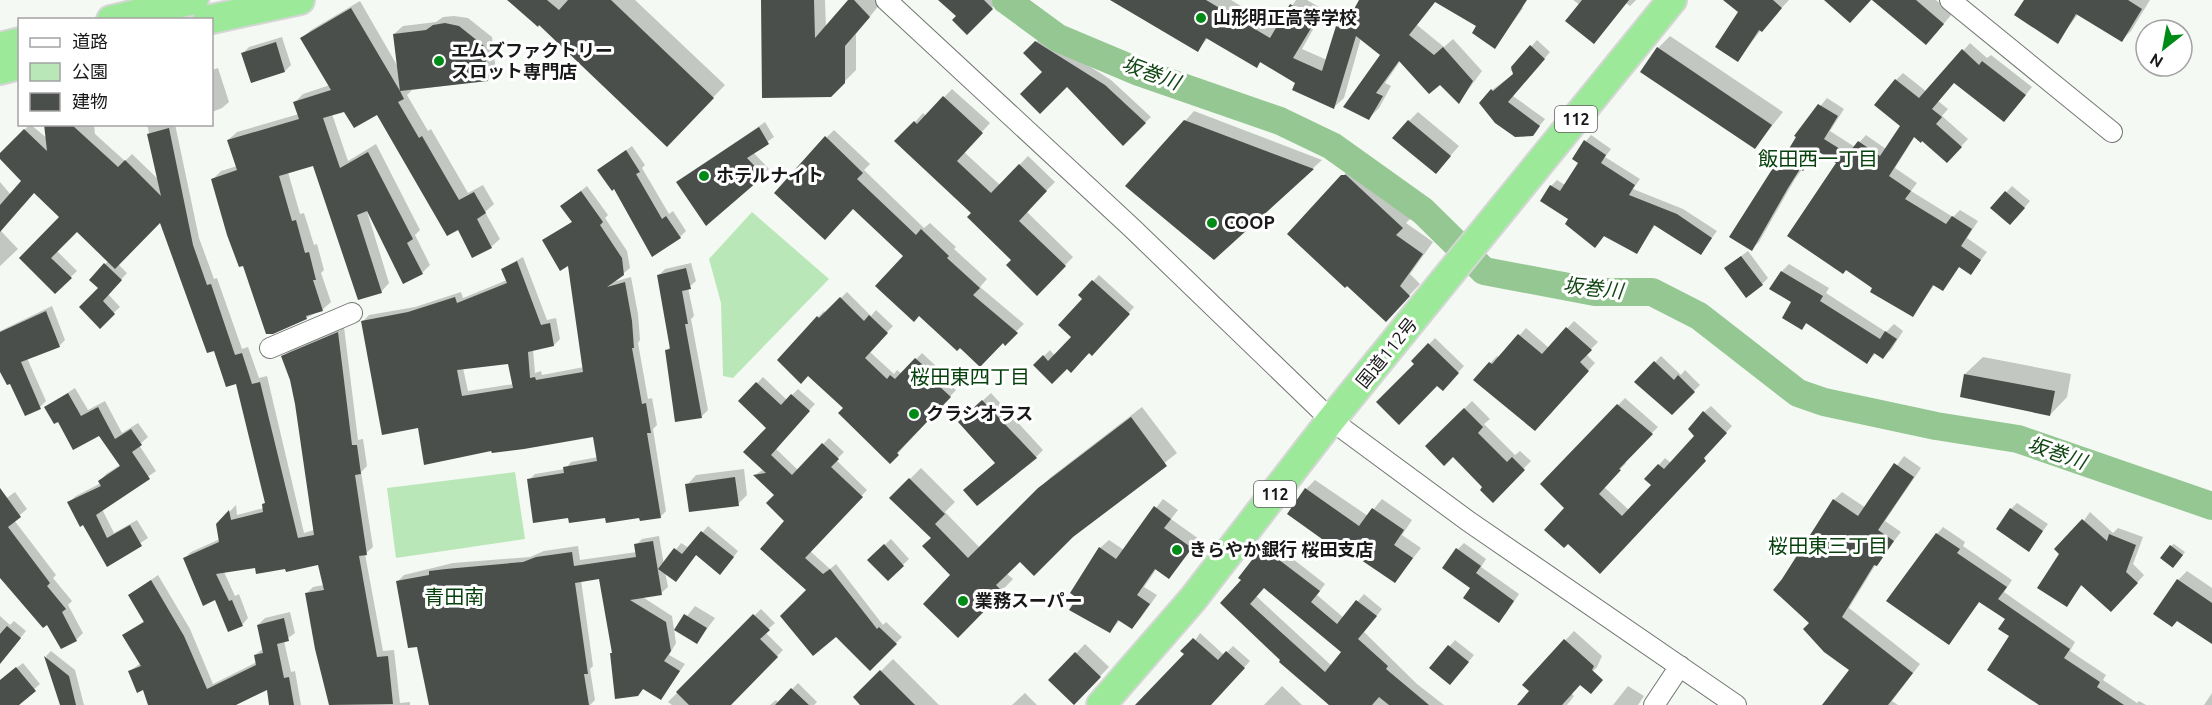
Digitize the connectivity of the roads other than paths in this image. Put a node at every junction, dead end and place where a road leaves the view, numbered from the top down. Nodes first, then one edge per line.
1 (194, 0) edge
2 (300, 0) edge
3 (886, 0) edge
4 (1672, 0) edge
5 (1950, 0) edge
6 (119, 18) edge
7 (213, 19) edge
8 (18, 42) edge
9 (0, 47) edge
10 (18, 66) edge
11 (0, 70) edge
12 (2112, 132) dead end
13 (352, 313) dead end
14 (270, 348) dead end
15 (1331, 420) junction
16 (1680, 666) junction
17 (1101, 705) edge
18 (1654, 705) edge
19 (1736, 705) edge

1 - 6 highway
2 - 7 highway
3 - 15 street
4 - 15 highway, 国道112号 / 112
5 - 12 street
8 - 9 highway
10 - 11 highway
13 - 14 street
15 - 16 street
15 - 17 highway, 国道112号 / 112
16 - 18 street
16 - 19 street

